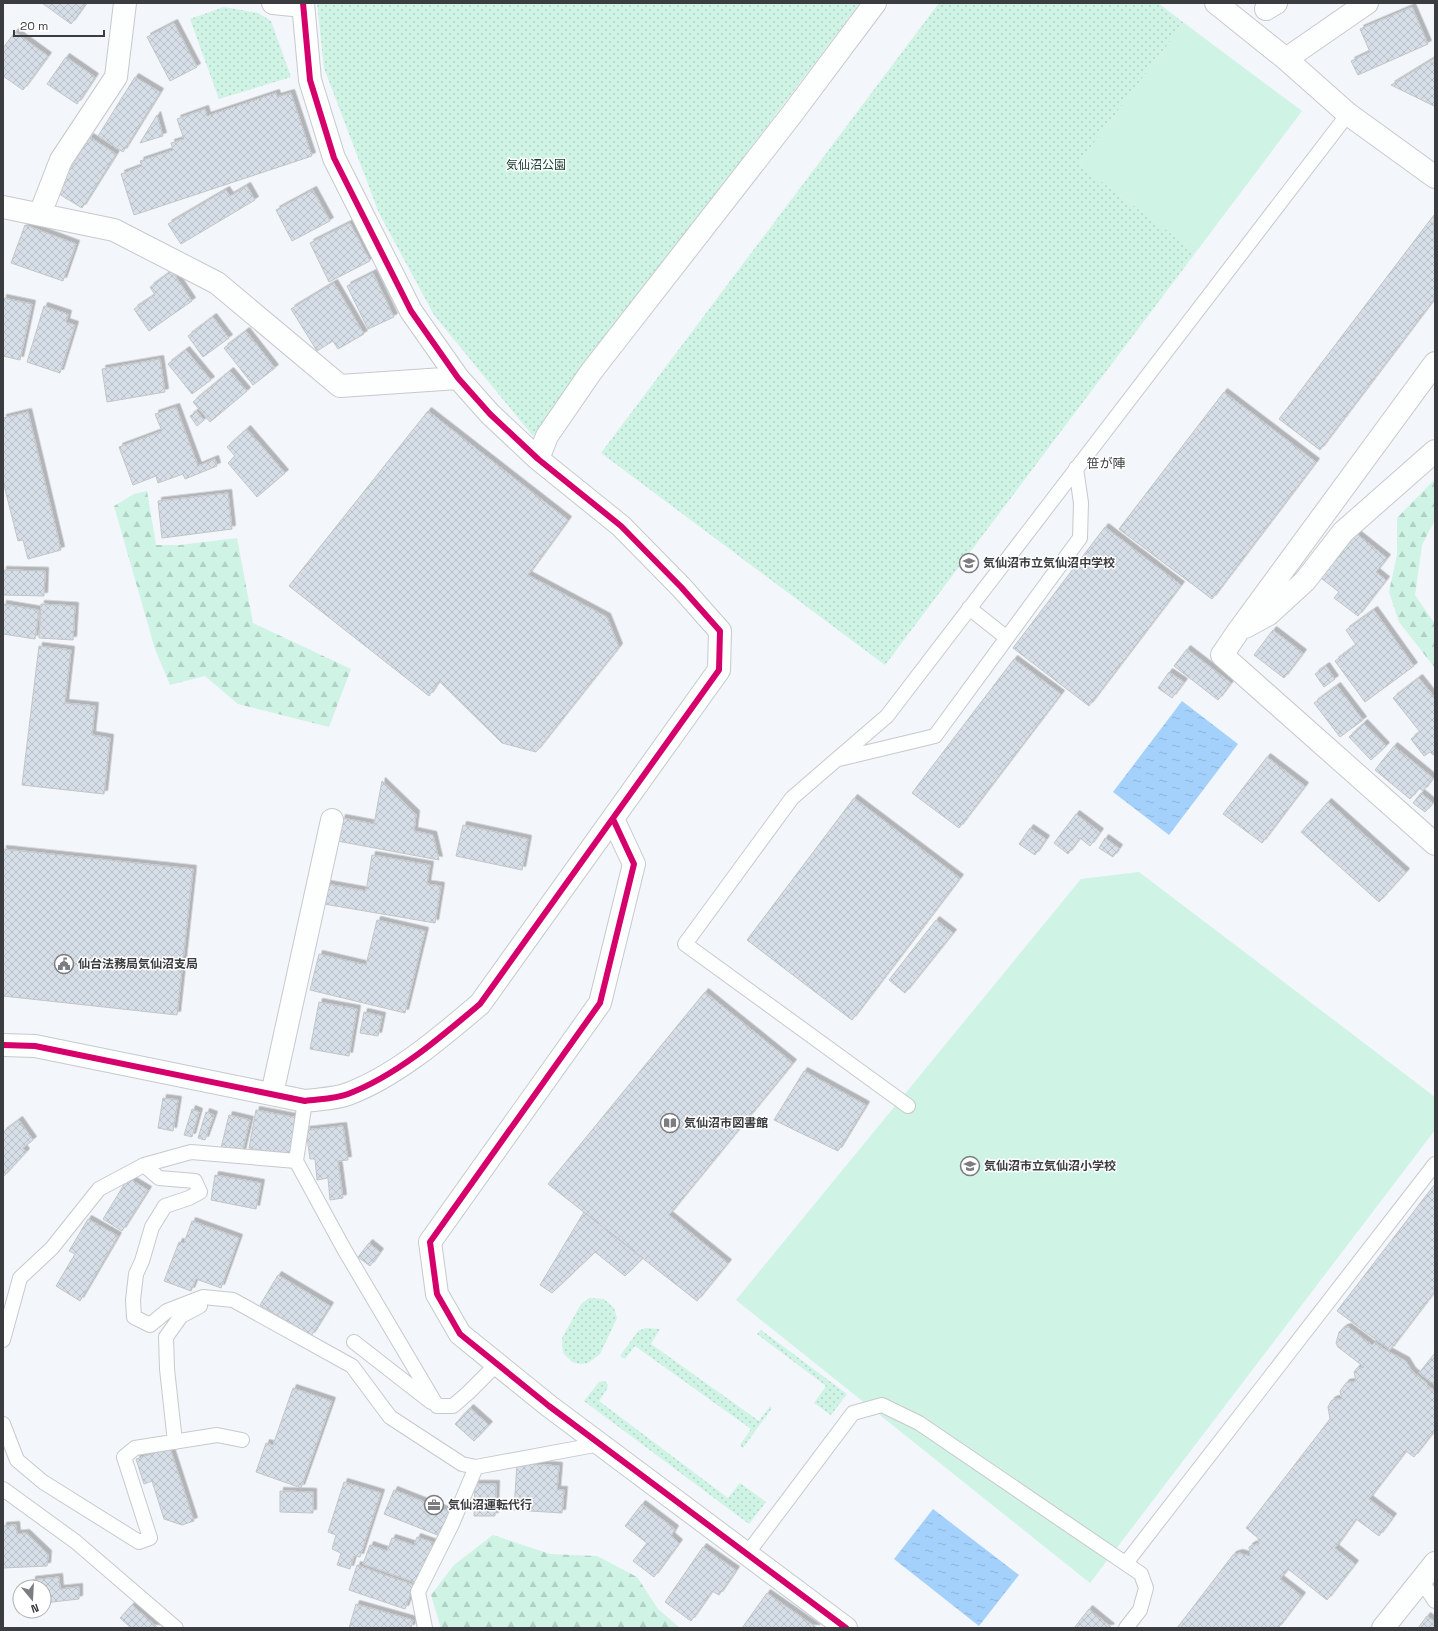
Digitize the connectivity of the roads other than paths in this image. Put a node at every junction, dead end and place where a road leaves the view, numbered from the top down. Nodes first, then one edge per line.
1 (126, 3) edge
2 (273, 3) edge
3 (875, 3) edge
4 (1216, 3) edge
5 (1367, 3) edge
6 (303, 4) edge
7 (1286, 59) junction
8 (1348, 114) junction
9 (1435, 177) edge
10 (3, 207) edge
11 (40, 214) junction
12 (1435, 363) edge
13 (458, 378) junction
14 (1435, 451) edge
15 (538, 459) junction
16 (1076, 468) junction
17 (969, 608) junction
18 (1239, 630) junction
19 (1007, 638) junction
20 (836, 760) junction
21 (613, 819) junction
22 (332, 820) dead end
23 (1435, 844) edge
24 (3, 1045) edge
25 (272, 1094) junction
26 (305, 1101) junction
27 (908, 1106) dead end
28 (296, 1161) junction
29 (1435, 1164) edge
30 (144, 1165) junction
31 (215, 1298) junction
32 (3, 1340) edge
33 (354, 1342) dead end
34 (497, 1364) junction
35 (436, 1406) junction
36 (3, 1424) edge
37 (242, 1440) dead end
38 (175, 1442) junction
39 (600, 1444) junction
40 (476, 1467) junction
41 (3, 1489) edge
42 (748, 1554) junction
43 (1126, 1563) junction
44 (1435, 1563) edge
45 (1421, 1580) junction
46 (1435, 1601) edge
47 (176, 1628) edge
48 (425, 1628) edge
49 (846, 1628) edge
50 (1126, 1628) edge
51 (1384, 1628) edge

1 - 11 street
2 - 6 street
3 - 15 street
4 - 7 street
5 - 7 street
6 - 13 street
7 - 8 street
8 - 9 street
8 - 16 lane
10 - 11 street
11 - 13 street
12 - 18 street
13 - 15 street
14 - 18 street
15 - 21 street
16 - 17 lane
16 - 19 lane
17 - 19 lane
17 - 20 lane
18 - 23 street
19 - 20 lane
20 - 27 lane
21 - 26 street
21 - 34 street
22 - 25 street
24 - 25 street
25 - 26 street
26 - 28 lane
28 - 30 lane
28 - 35 lane
29 - 43 lane
30 - 31 lane
30 - 32 lane
31 - 38 lane
31 - 40 lane
33 - 35 lane
34 - 35 lane
34 - 39 street
36 - 38 lane
37 - 38 lane
39 - 40 lane
39 - 42 street
40 - 48 lane
41 - 47 lane
42 - 43 lane
42 - 49 street
43 - 50 lane
44 - 45 street
45 - 46 lane
45 - 51 street

